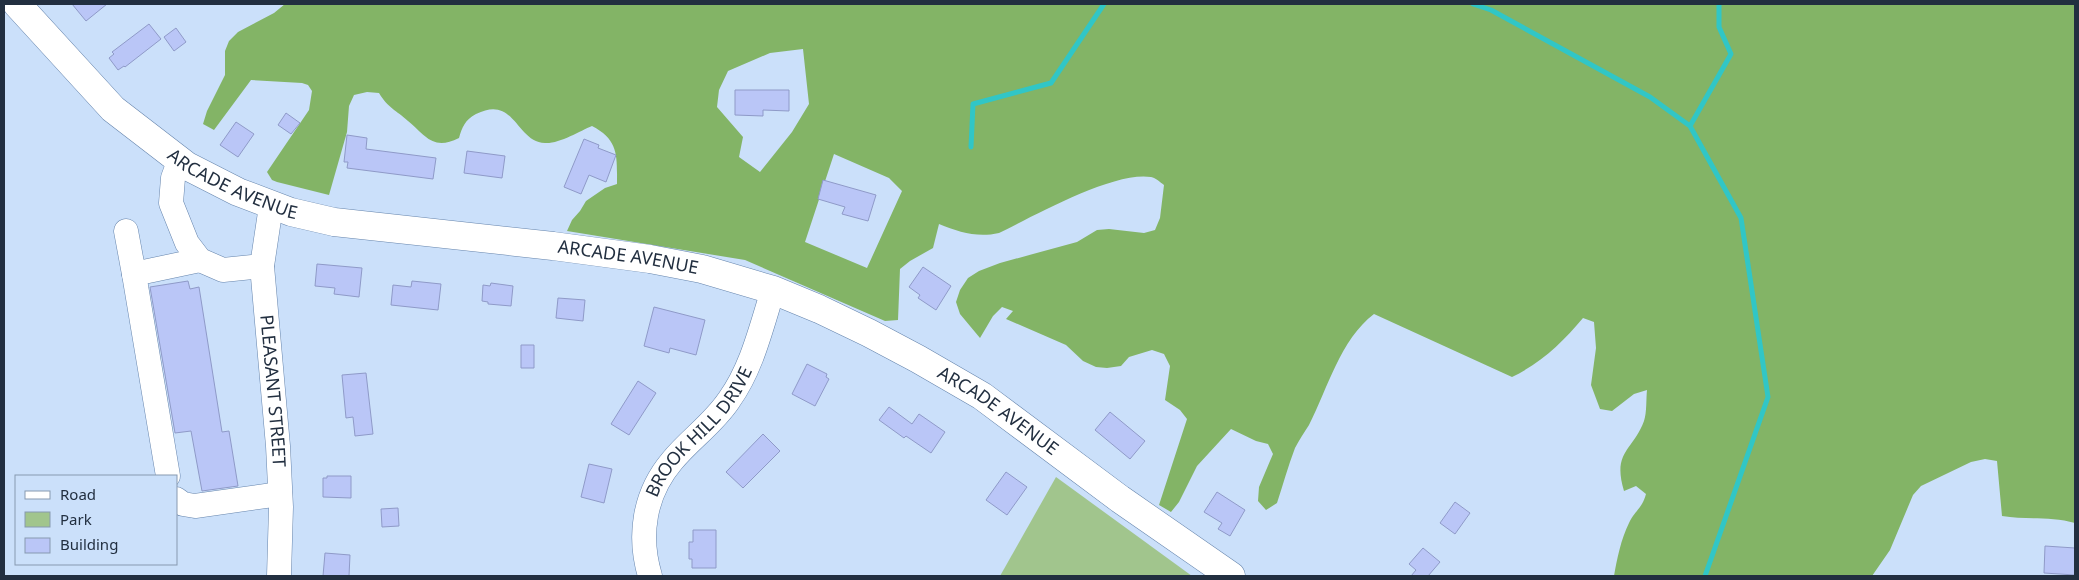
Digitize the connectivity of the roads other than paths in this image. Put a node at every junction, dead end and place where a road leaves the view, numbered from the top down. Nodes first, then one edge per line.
1 (17, 4) edge
2 (180, 159) junction
3 (271, 206) junction
4 (126, 230) dead end
5 (200, 260) junction
6 (262, 266) junction
7 (134, 274) junction
8 (773, 290) junction
9 (168, 475) edge
10 (280, 494) junction
11 (178, 500) edge
12 (278, 576) edge
13 (650, 576) edge
14 (1231, 576) edge

1 - 2 main road, ARCADE AVENUE
2 - 3 main road, ARCADE AVENUE
2 - 5 street
3 - 6 street, PLEASANT STREET
3 - 8 main road, ARCADE AVENUE
4 - 7 street
5 - 6 street
5 - 7 street
6 - 10 street, PLEASANT STREET
7 - 9 street
8 - 13 street, BROOK HILL DRIVE
8 - 14 main road, ARCADE AVENUE
10 - 11 street
10 - 12 street, PLEASANT STREET

